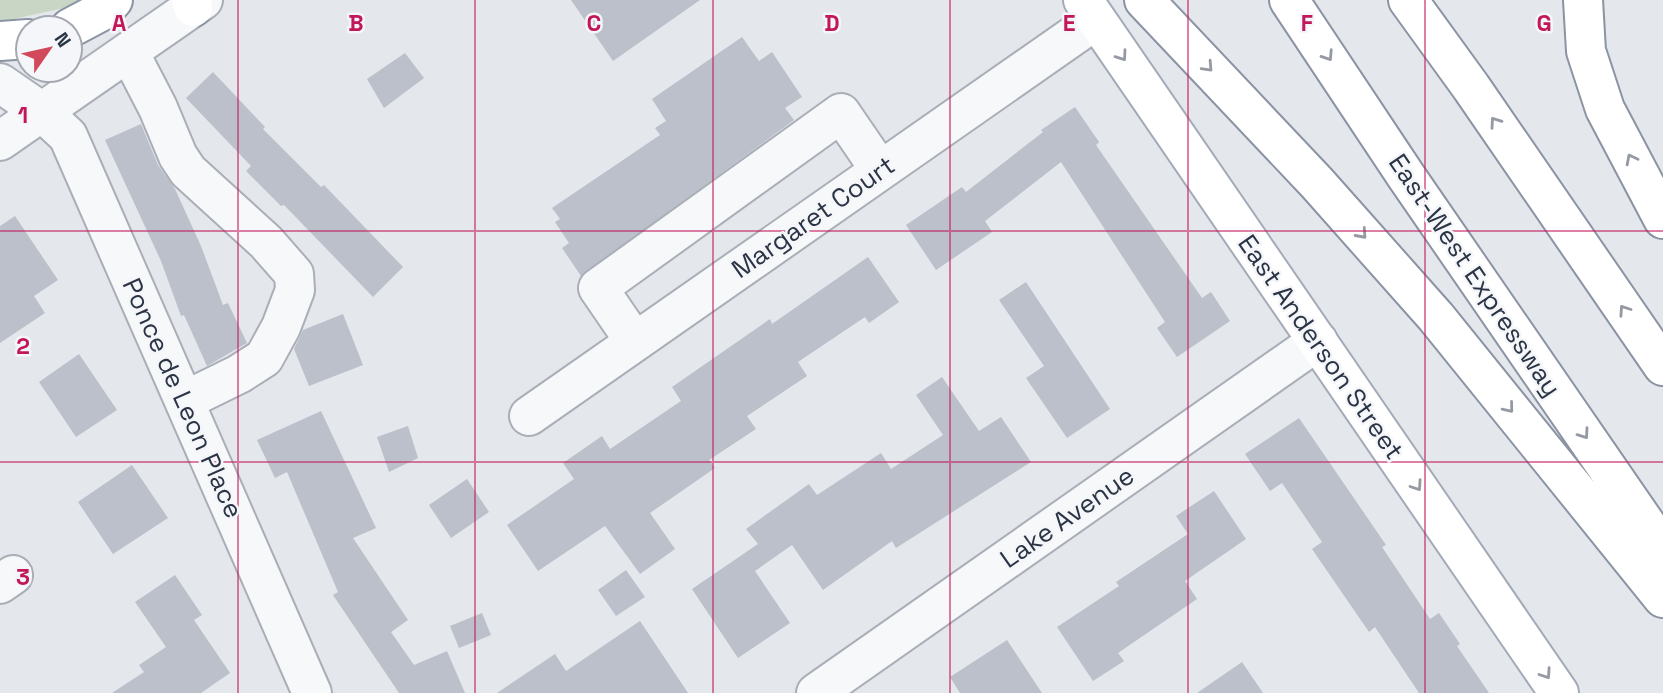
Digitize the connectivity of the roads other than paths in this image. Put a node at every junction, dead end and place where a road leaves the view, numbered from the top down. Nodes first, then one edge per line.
1 (113, 0) edge
2 (1144, 0) edge
3 (1289, 0) edge
4 (1408, 0) edge
5 (1583, 0) edge
6 (196, 2) edge
7 (1090, 10) edge
8 (84, 21) edge
9 (129, 52) junction
10 (0, 83) edge
11 (42, 112) junction
12 (0, 141) edge
13 (880, 170) junction
14 (1663, 219) edge
15 (1318, 341) junction
16 (635, 342) junction
17 (1663, 366) edge
18 (184, 401) junction
19 (529, 416) dead end
20 (1663, 549) edge
21 (1663, 598) edge
22 (312, 693) edge
23 (816, 693) edge
24 (1559, 693) edge

1 - 8 main road
2 -> 21 main road
3 -> 20 main road, East-West Expressway
17 -> 4 main road
14 -> 5 main road
6 - 9 street
7 - 13 street, Margaret Court
7 -> 15 main road, East Anderson Street
9 - 11 street
9 - 18 street
10 - 11 street, Ponce de Leon Place
11 - 12 street
11 - 18 street, Ponce de Leon Place
13 - 16 street, Margaret Court
13 - 16 street
15 - 23 street, Lake Avenue
15 -> 24 main road, East Anderson Street
16 - 19 street, Margaret Court
18 - 22 street, Ponce de Leon Place

